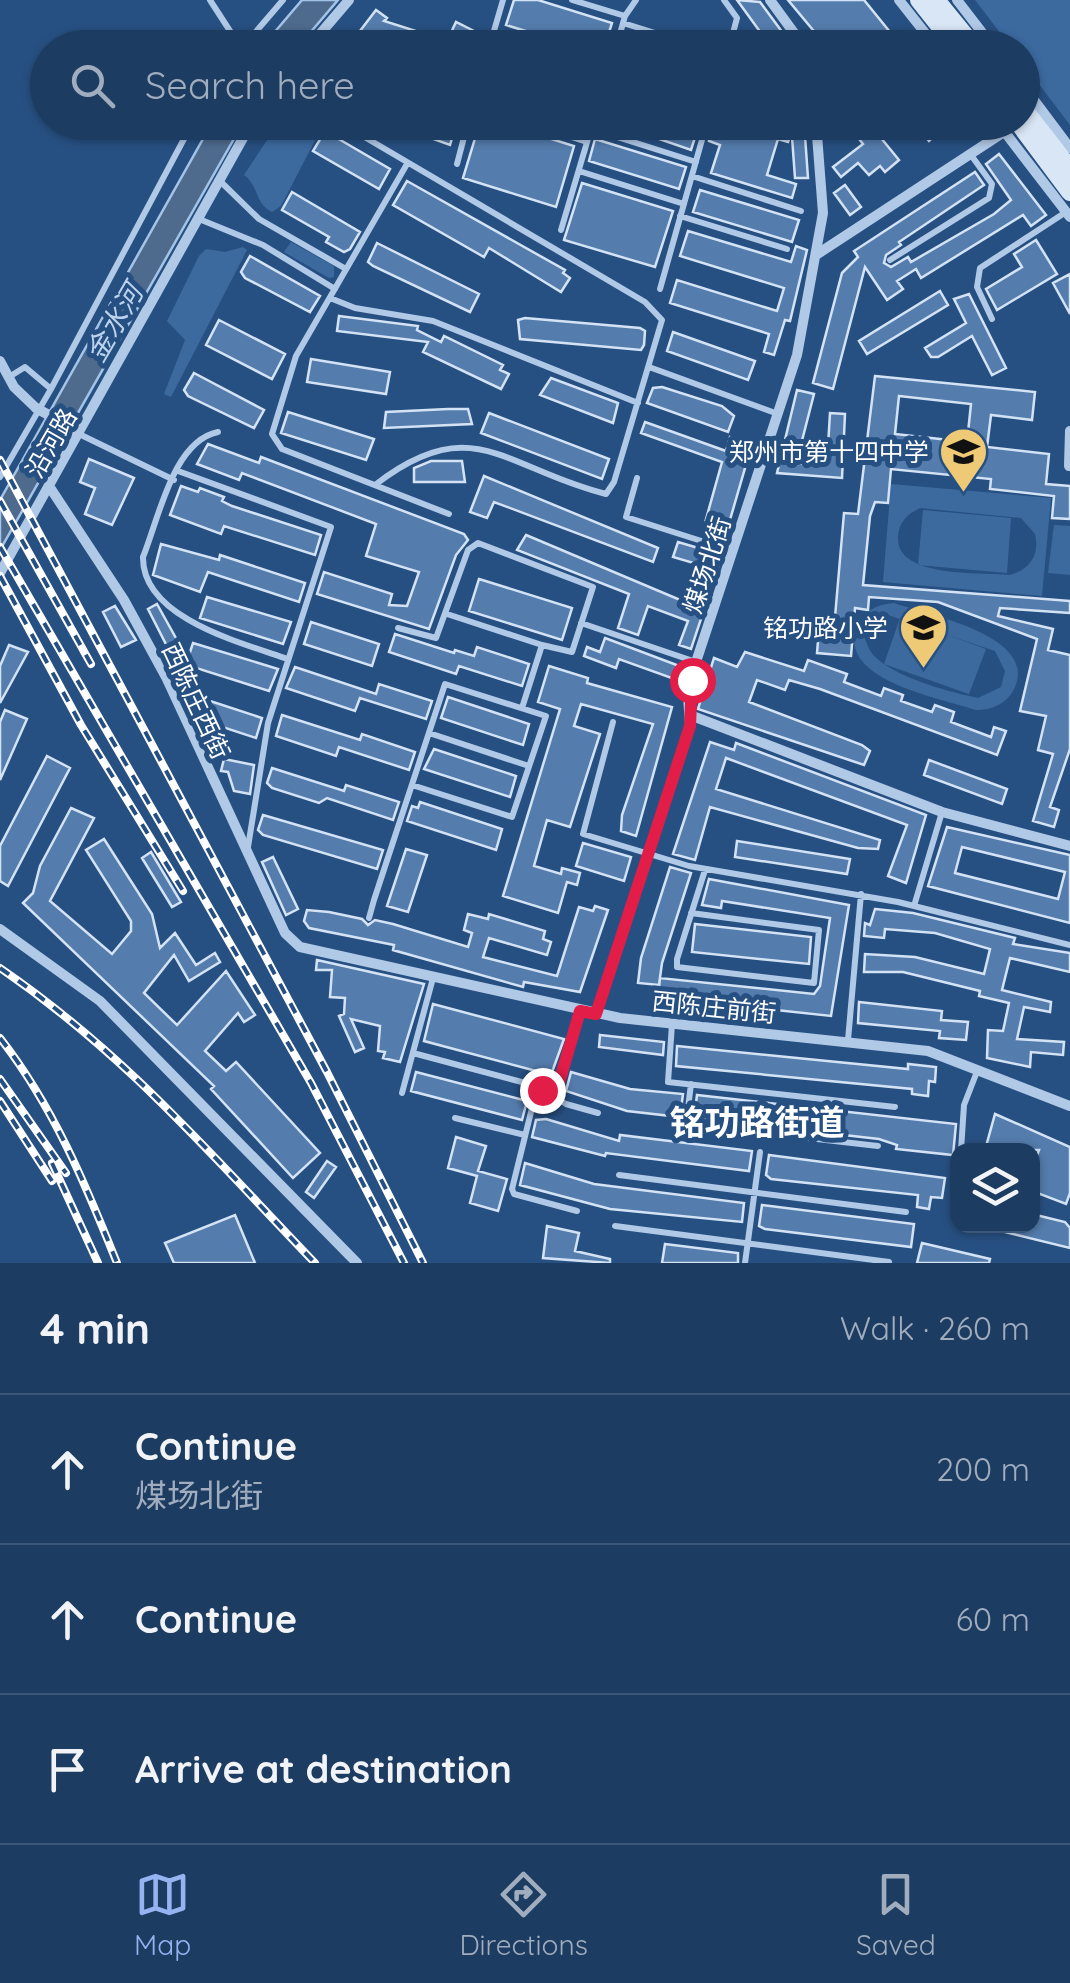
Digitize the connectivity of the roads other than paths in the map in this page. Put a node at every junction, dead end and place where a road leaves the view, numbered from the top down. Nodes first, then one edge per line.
1 (210, 0) edge
2 (283, 0) edge
3 (349, 0) edge
4 (503, 0) edge
5 (572, 0) edge
6 (636, 0) edge
7 (724, 0) edge
8 (770, 0) edge
9 (898, 0) edge
10 (919, 0) edge
11 (936, 0) edge
12 (957, 0) edge
13 (624, 20) junction
14 (229, 30) edge
15 (257, 30) edge
16 (323, 30) edge
17 (495, 30) edge
18 (621, 30) edge
19 (652, 30) edge
20 (733, 30) edge
21 (792, 30) edge
22 (922, 30) edge
23 (943, 30) edge
24 (960, 30) edge
25 (980, 30) edge
26 (1040, 108) edge
27 (1040, 135) edge
28 (184, 140) edge
29 (242, 140) edge
30 (369, 140) edge
31 (463, 140) edge
32 (581, 140) edge
33 (632, 140) edge
34 (702, 140) edge
35 (817, 140) edge
36 (987, 140) edge
37 (1016, 140) edge
38 (1023, 140) edge
39 (587, 142) joint
40 (1070, 148) edge
41 (970, 154) junction
42 (696, 162) junction
43 (407, 164) junction
44 (457, 164) dead end
45 (579, 171) junction
46 (692, 176) junction
47 (219, 180) junction
48 (1069, 182) edge
49 (684, 204) junction
50 (801, 211) dead end
51 (1068, 215) edge
52 (680, 216) junction
53 (198, 219) junction
54 (561, 230) dead end
55 (787, 249) dead end
56 (816, 255) junction
57 (890, 260) dead end
58 (346, 268) junction
59 (660, 288) dead end
60 (335, 289) junction
61 (330, 298) junction
62 (992, 318) dead end
63 (0, 361) edge
64 (649, 367) junction
65 (9, 377) junction
66 (51, 389) junction
67 (638, 403) junction
68 (778, 414) junction
69 (1070, 430) edge
70 (77, 432) junction
71 (218, 432) dead end
72 (1069, 466) edge
73 (178, 471) junction
74 (0, 477) edge
75 (637, 478) dead end
76 (174, 480) junction
77 (374, 485) junction
78 (49, 486) junction
79 (448, 514) dead end
80 (733, 551) junction
81 (0, 573) edge
82 (447, 614) junction
83 (582, 623) junction
84 (398, 628) dead end
85 (542, 645) junction
86 (289, 659) junction
87 (696, 662) junction
88 (522, 708) junction
89 (690, 715) junction
90 (612, 722) dead end
91 (429, 733) junction
92 (529, 766) junction
93 (412, 784) junction
94 (942, 812) junction
95 (1070, 846) edge
96 (648, 854) junction
97 (248, 857) junction
98 (705, 870) junction
99 (861, 894) junction
100 (914, 906) junction
101 (691, 913) junction
102 (369, 918) dead end
103 (0, 929) edge
104 (292, 941) joint
105 (1070, 945) edge
106 (433, 978) junction
107 (580, 1011) junction
108 (596, 1014) junction
109 (672, 1023) junction
110 (848, 1040) junction
111 (412, 1053) junction
112 (978, 1068) junction
113 (691, 1084) junction
114 (402, 1092) dead end
115 (550, 1094) junction
116 (1070, 1106) edge
117 (895, 1107) dead end
118 (598, 1113) dead end
119 (455, 1118) dead end
120 (525, 1135) junction
121 (961, 1143) edge
122 (878, 1146) dead end
123 (760, 1152) dead end
124 (619, 1174) dead end
125 (754, 1192) junction
126 (577, 1211) dead end
127 (906, 1212) dead end
128 (616, 1226) dead end
129 (748, 1244) junction
130 (888, 1262) edge
131 (358, 1263) edge
132 (745, 1263) edge

1 - 14 lane
2 - 15 lane
3 - 16 street
4 - 17 lane
5 - 13 lane
6 - 13 lane
7 - 20 lane
8 - 21 street
9 - 22 street
10 - 23 main road
11 - 24 main road
12 - 25 street
13 - 18 lane
13 - 19 lane
26 - 40 street
27 - 48 main road, bridge
28 - 66 lane
29 - 47 street, 沿河路
30 - 43 lane
31 - 44 lane
32 - 39 lane
33 - 42 lane
34 - 42 lane
35 - 56 street, 煤场北街
36 - 41 street
37 - 51 street
38 - 48 main road
39 - 45 lane
41 - 56 street
41 - 57 lane
42 - 46 lane
43 - 58 lane
43 - 64 lane
45 - 49 lane
45 - 54 lane
46 - 49 lane
46 - 50 lane
47 - 53 street, 沿河路
47 - 58 lane
49 - 52 lane
51 - 62 lane
52 - 55 lane
52 - 59 lane
53 - 60 lane
53 - 70 street, 沿河路
56 - 68 street, 煤场北街
58 - 60 lane
60 - 61 lane
61 - 67 lane
61 - 77 lane
63 - 65 street
64 - 67 lane
64 - 68 lane
65 - 66 lane
65 - 70 street, bridge
66 - 74 lane
67 - 77 lane
68 - 80 street, 煤场北街
69 - 72 street
70 - 76 lane
70 - 78 street, 沿河路
71 - 73 lane
73 - 76 lane
73 - 86 lane
75 - 80 lane
76 - 86 lane
77 - 79 lane
78 - 81 street, 沿河路
78 - 97 street, 西陈庄西街
80 - 87 street, 煤场北街
82 - 83 lane
82 - 84 lane
82 - 85 lane
83 - 85 lane
83 - 87 lane
85 - 88 lane
86 - 97 lane
87 - 89 street, 煤场北街
88 - 91 lane
88 - 92 lane
89 - 94 street
89 - 96 street, 煤场北街
90 - 96 lane
91 - 92 lane
91 - 93 lane
92 - 93 lane
93 - 102 lane
94 - 95 street
94 - 100 lane
96 - 98 lane
96 - 108 street, 煤场北街
97 - 104 street, 西陈庄西街
98 - 99 lane
98 - 101 lane
99 - 100 lane
99 - 110 lane
100 - 105 lane
101 - 101 lane
103 - 131 street
104 - 106 street, 西陈庄前街
106 - 107 street, 西陈庄前街
106 - 111 lane
107 - 108 street, 西陈庄前街
107 - 115 lane
108 - 109 street, 西陈庄前街
109 - 110 street, 西陈庄前街
109 - 113 lane
110 - 112 street, 西陈庄前街
111 - 114 lane
111 - 115 lane
112 - 116 street, 西陈庄前街
112 - 121 lane
113 - 117 lane
113 - 122 lane
115 - 118 lane
115 - 120 lane
119 - 120 lane
120 - 126 lane
123 - 125 lane
124 - 125 lane
125 - 127 lane
125 - 129 lane
128 - 129 lane
129 - 130 lane
129 - 132 lane

